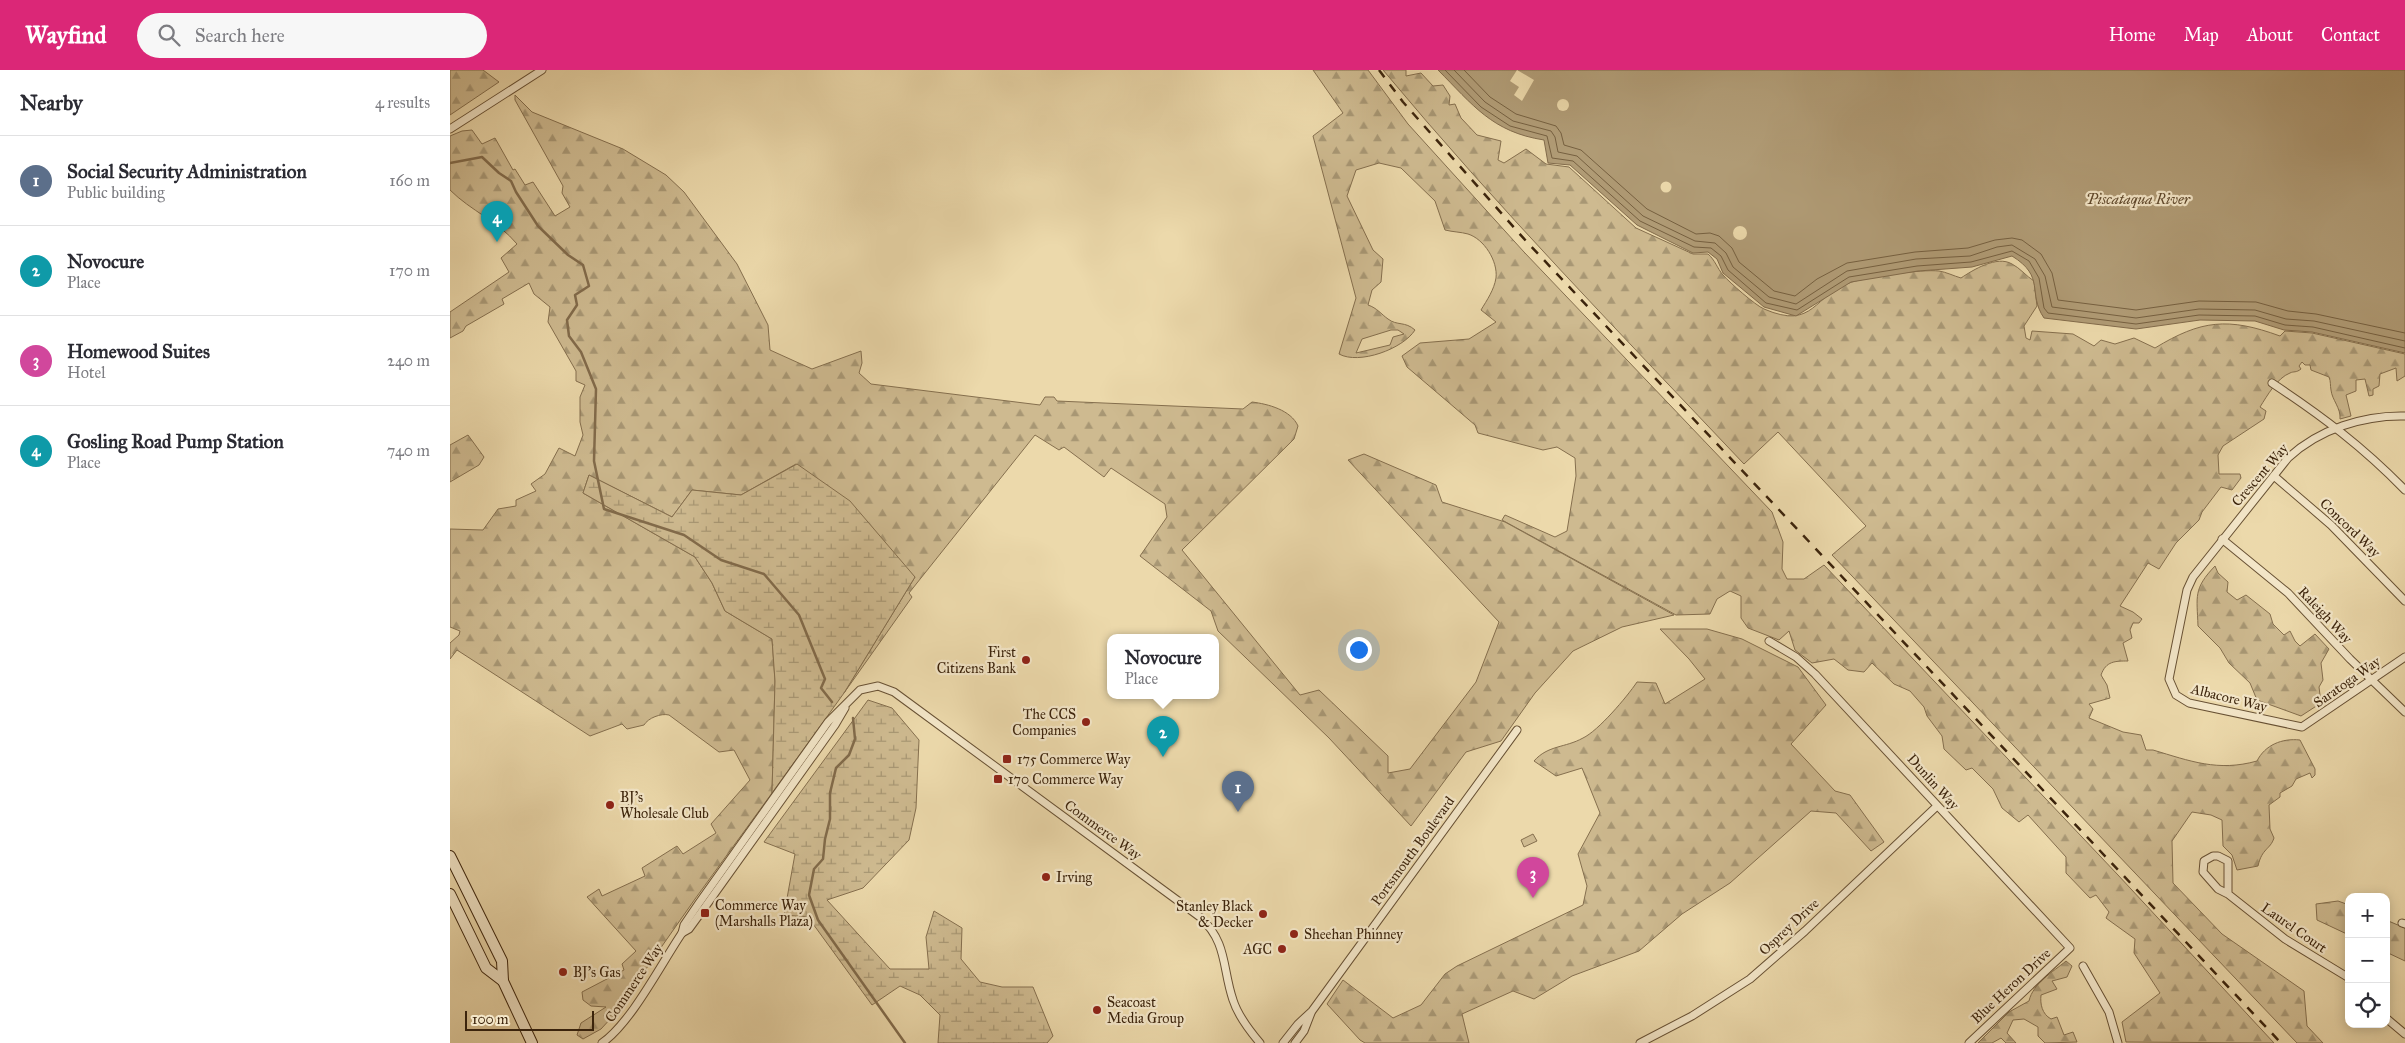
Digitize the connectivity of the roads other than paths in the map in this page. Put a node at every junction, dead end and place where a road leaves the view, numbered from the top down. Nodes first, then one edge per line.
1 (542, 70) edge
2 (450, 129) edge
3 (2272, 383) dead end
4 (2405, 416) edge
5 (2337, 428) junction
6 (2274, 476) junction
7 (2405, 490) edge
8 (2222, 539) junction
9 (2190, 584) joint
10 (2405, 601) edge
11 (1769, 641) dead end
12 (2405, 657) edge
13 (2372, 680) junction
14 (2405, 712) edge
15 (2302, 727) joint
16 (1517, 730) dead end
17 (1937, 806) junction
18 (450, 858) edge
19 (450, 894) edge
20 (2228, 894) junction
21 (2070, 948) joint
22 (2083, 966) dead end
23 (2345, 976) edge
24 (504, 981) junction
25 (1312, 1011) junction
26 (2390, 1021) edge
27 (2405, 1034) edge
28 (532, 1043) edge
29 (602, 1043) edge
30 (1260, 1043) edge
31 (1283, 1043) edge
32 (1295, 1043) edge
33 (1640, 1043) edge
34 (1969, 1043) edge
35 (2118, 1043) edge

1 - 2 street
3 - 5 street
4 - 5 street, Crescent Way
5 - 6 street, Crescent Way
5 - 7 street
6 - 8 street, Crescent Way
6 - 10 street, Concord Way
8 - 9 street, Crescent Way
8 - 13 street, Raleigh Way
9 - 15 street, Albacore Way
11 - 17 street, Dunlin Way
12 - 13 street, Saratoga Way
13 - 14 street, Raleigh Way
13 - 15 street, Saratoga Way
16 - 25 street, Portsmouth Boulevard
17 - 21 street, Dunlin Way
17 - 33 street, Osprey Drive
18 - 24 main road
19 - 24 main road
20 - 20 street, Laurel Court
20 - 23 street, Laurel Court
21 - 34 street, Blue Heron Drive
22 - 35 street
24 - 28 main road
25 - 31 street, Portsmouth Boulevard
25 - 32 street, Portsmouth Boulevard
26 - 27 street
29 - 30 street, Commerce Way

